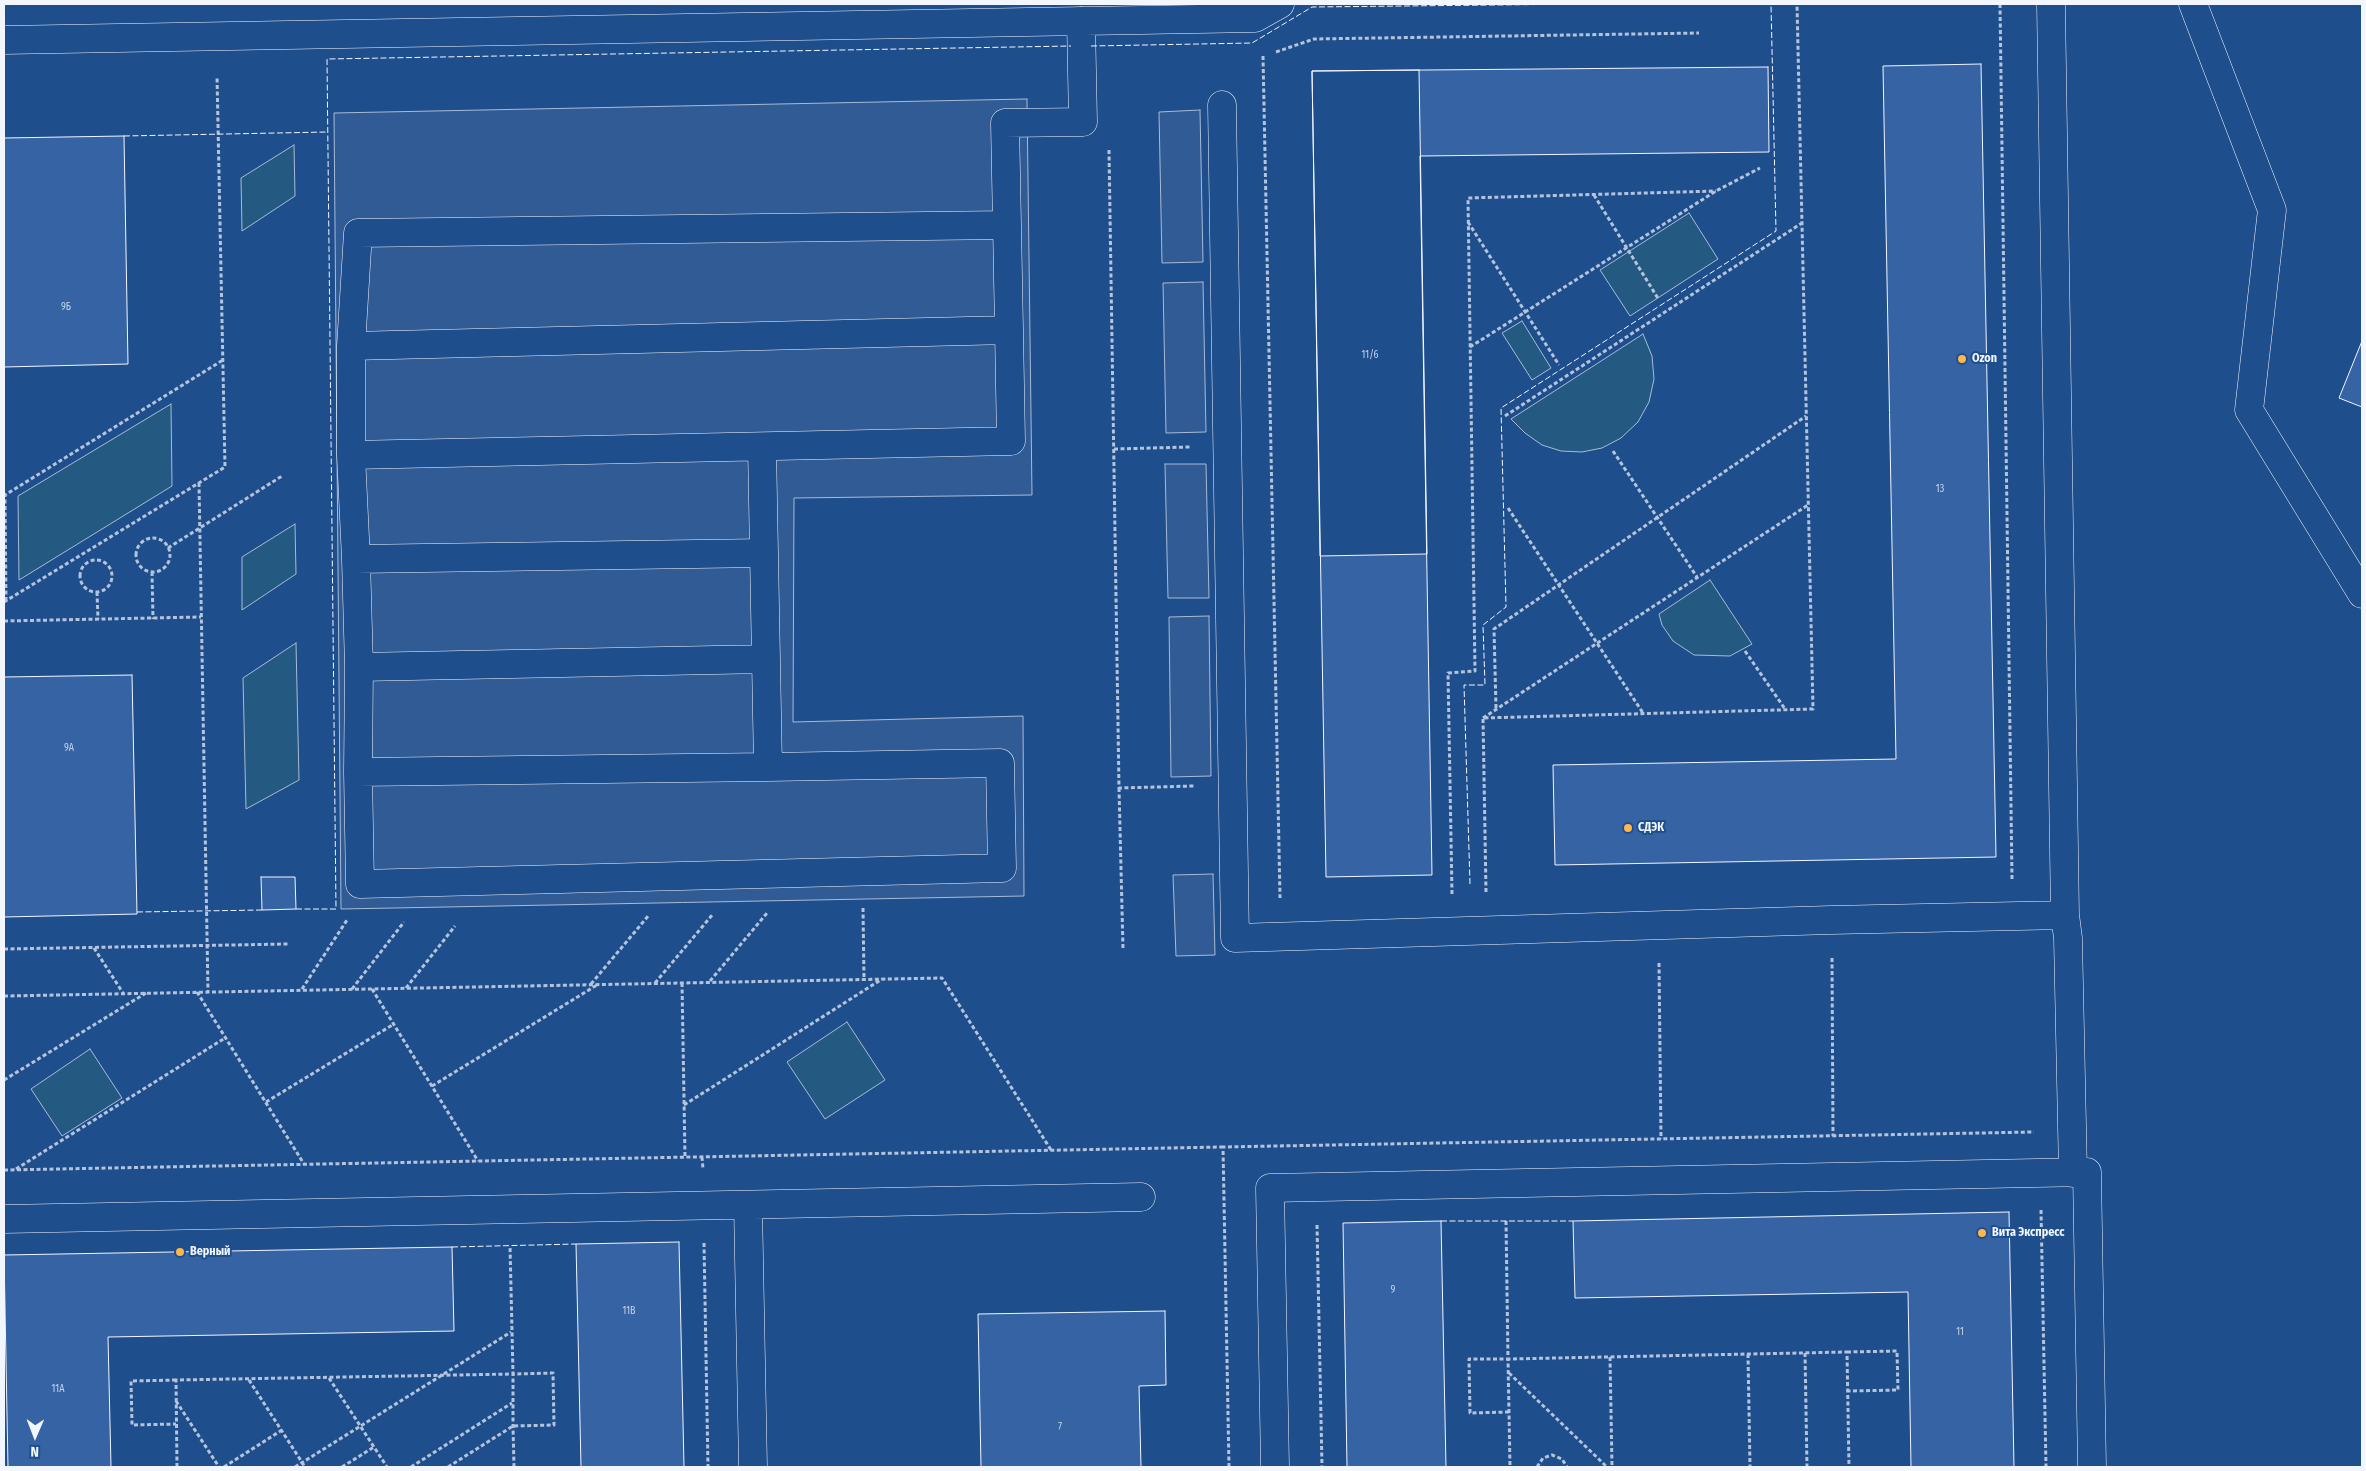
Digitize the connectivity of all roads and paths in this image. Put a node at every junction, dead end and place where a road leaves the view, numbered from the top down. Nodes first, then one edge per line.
1 (1280, 4) edge
2 (1797, 4) edge
3 (2000, 4) edge
4 (2051, 4) edge
5 (2193, 4) edge
6 (1081, 21) junction
7 (1699, 33) dead end
8 (4, 40) edge
9 (217, 76) dead end
10 (1222, 105) dead end
11 (1109, 147) dead end
12 (1760, 168) dead end
13 (1716, 191) junction
14 (1594, 195) junction
15 (1468, 222) junction
16 (1802, 223) junction
17 (1007, 226) junction
18 (1626, 248) junction
19 (1659, 300) dead end
20 (1526, 311) junction
21 (1009, 330) junction
22 (351, 346) junction
23 (1470, 347) junction
24 (223, 360) junction
25 (1559, 365) dead end
26 (1505, 416) dead end
27 (1807, 416) junction
28 (762, 447) junction
29 (1613, 451) dead end
30 (351, 454) junction
31 (282, 476) dead end
32 (199, 483) junction
33 (1808, 504) junction
34 (1508, 508) dead end
35 (1657, 518) junction
36 (199, 529) junction
37 (168, 548) junction
38 (764, 553) junction
39 (82, 555) junction
40 (356, 559) junction
41 (86, 563) junction
42 (152, 572) junction
43 (1697, 577) junction
44 (1558, 584) junction
45 (97, 592) junction
46 (2362, 594) edge
47 (5, 602) edge
48 (201, 617) junction
49 (98, 619) junction
50 (153, 619) junction
51 (4, 621) edge
52 (1598, 642) junction
53 (1745, 651) dead end
54 (766, 659) junction
55 (358, 667) junction
56 (1496, 708) junction
57 (1786, 710) junction
58 (1643, 713) junction
59 (1483, 718) junction
60 (768, 767) junction
61 (358, 772) junction
62 (1277, 781) junction
63 (1232, 784) junction
64 (1119, 788) junction
65 (862, 871) junction
66 (801, 872) junction
67 (747, 873) junction
68 (683, 874) junction
69 (2012, 889) dead end
70 (1452, 900) dead end
71 (1280, 902) dead end
72 (2065, 915) junction
73 (347, 920) dead end
74 (1831, 920) junction
75 (404, 922) dead end
76 (1659, 925) junction
77 (455, 926) dead end
78 (1486, 931) junction
79 (288, 944) dead end
80 (207, 946) junction
81 (93, 948) junction
82 (4, 949) edge
83 (1123, 949) dead end
84 (883, 979) junction
85 (864, 980) junction
86 (710, 982) junction
87 (655, 983) junction
88 (682, 983) junction
89 (591, 984) junction
90 (598, 985) junction
91 (406, 988) junction
92 (352, 989) junction
93 (372, 989) junction
94 (302, 990) junction
95 (197, 992) junction
96 (208, 992) junction
97 (123, 993) junction
98 (147, 993) junction
99 (4, 996) edge
100 (394, 1024) junction
101 (225, 1038) junction
102 (4, 1080) edge
103 (432, 1086) junction
104 (266, 1102) junction
105 (684, 1105) junction
106 (1833, 1136) dead end
107 (1661, 1139) dead end
108 (1223, 1147) dead end
109 (1051, 1150) junction
110 (685, 1157) junction
111 (702, 1157) junction
112 (478, 1161) junction
113 (304, 1165) junction
114 (4, 1170) edge
115 (14, 1170) junction
116 (2073, 1173) junction
117 (1141, 1197) dead end
118 (2040, 1203) dead end
119 (748, 1205) junction
120 (703, 1206) junction
121 (1317, 1217) dead end
122 (4, 1219) edge
123 (1506, 1221) dead end
124 (510, 1236) dead end
125 (512, 1332) junction
126 (1847, 1352) junction
127 (1805, 1353) junction
128 (1748, 1354) junction
129 (1610, 1357) junction
130 (1508, 1359) junction
131 (1508, 1373) junction
132 (513, 1374) junction
133 (442, 1375) junction
134 (329, 1378) junction
135 (249, 1379) junction
136 (176, 1380) junction
137 (1848, 1391) junction
138 (176, 1400) junction
139 (513, 1403) junction
140 (1510, 1412) junction
141 (176, 1424) junction
142 (361, 1426) junction
143 (513, 1426) junction
144 (282, 1430) junction
145 (374, 1447) junction
146 (303, 1463) junction
147 (177, 1467) edge
148 (219, 1467) edge
149 (224, 1467) edge
150 (296, 1467) edge
151 (306, 1467) edge
152 (342, 1467) edge
153 (387, 1467) edge
154 (410, 1467) edge
155 (448, 1467) edge
156 (514, 1467) edge
157 (708, 1467) edge
158 (753, 1467) edge
159 (1275, 1467) edge
160 (1322, 1467) edge
161 (1510, 1467) edge
162 (1537, 1467) edge
163 (1567, 1467) edge
164 (1607, 1467) edge
165 (1612, 1467) edge
166 (1750, 1467) edge
167 (1807, 1467) edge
168 (1849, 1467) edge
169 (2046, 1467) edge
170 (2092, 1467) edge

1 - 6 lane
2 - 16 path
3 - 69 path
4 - 72 lane
5 - 46 lane
6 - 8 lane
6 - 17 lane
7 - 62 path
9 - 24 path
10 - 63 lane
11 - 64 path
12 - 13 path
13 - 14 path
13 - 18 path
14 - 15 path
14 - 18 path
15 - 20 path
15 - 23 path
16 - 26 path
16 - 27 path
17 - 21 lane
17 - 22 lane
18 - 19 path
18 - 20 path
20 - 23 path
20 - 25 path
21 - 22 lane
21 - 28 lane
22 - 30 lane
23 - 70 path
24 - 32 path
24 - 47 path
27 - 33 path
27 - 35 path
28 - 30 lane
28 - 38 lane
29 - 35 path
30 - 40 lane
31 - 36 path
32 - 36 path
32 - 39 path
33 - 43 path
33 - 57 path
34 - 44 path
35 - 43 path
35 - 44 path
36 - 37 path
36 - 48 path
37 - 42 path
37 - 42 path
38 - 40 lane
38 - 54 lane
39 - 41 path
39 - 47 path
40 - 55 lane
41 - 45 path
41 - 45 path
42 - 50 path
43 - 52 path
44 - 52 path
44 - 56 path
45 - 49 path
48 - 50 path
48 - 80 path
49 - 50 path
49 - 51 path
52 - 56 path
52 - 58 path
53 - 57 path
54 - 55 lane
54 - 60 lane
55 - 61 lane
56 - 59 path
57 - 58 path
58 - 59 path
59 - 78 path
60 - 61 lane
60 - 65 lane
61 - 68 lane
62 - 63 path
62 - 71 path
63 - 64 path
63 - 78 lane
64 - 83 path
65 - 66 lane
65 - 85 path
66 - 67 lane
66 - 86 path
67 - 68 lane
67 - 87 path
68 - 89 path
72 - 74 lane
72 - 116 lane
73 - 94 path
74 - 76 lane
74 - 106 path
75 - 92 path
76 - 78 lane
76 - 107 path
77 - 91 path
79 - 80 path
80 - 81 path
80 - 96 path
81 - 82 path
81 - 97 path
84 - 85 path
84 - 105 path
84 - 109 path
85 - 86 path
86 - 88 path
87 - 88 path
87 - 90 path
88 - 105 path
89 - 90 path
89 - 91 path
90 - 103 path
91 - 93 path
92 - 93 path
92 - 94 path
93 - 100 path
94 - 96 path
95 - 96 path
95 - 98 path
95 - 101 path
97 - 98 path
97 - 99 path
98 - 102 path
100 - 103 path
100 - 104 path
101 - 104 path
101 - 115 path
103 - 112 path
104 - 113 path
105 - 110 path
108 - 109 path
109 - 111 path
110 - 111 path
110 - 112 path
111 - 120 path
112 - 113 path
113 - 115 path
114 - 115 path
116 - 159 lane
116 - 170 lane
117 - 119 lane
118 - 169 path
119 - 120 lane
119 - 158 lane
120 - 122 lane
120 - 157 path
121 - 160 path
123 - 130 path
124 - 125 path
125 - 132 path
125 - 133 path
126 - 127 path
126 - 137 path
126 - 137 path
127 - 128 path
127 - 167 path
128 - 129 path
128 - 166 path
129 - 130 path
129 - 165 path
130 - 131 path
130 - 140 path
131 - 140 path
131 - 164 path
132 - 133 path
132 - 139 path
132 - 143 path
133 - 134 path
133 - 142 path
134 - 135 path
134 - 142 path
135 - 136 path
135 - 144 path
136 - 138 path
136 - 141 path
137 - 168 path
138 - 141 path
138 - 148 path
139 - 143 path
139 - 154 path
140 - 161 path
141 - 147 path
142 - 145 path
142 - 146 path
143 - 155 path
143 - 156 path
144 - 146 path
144 - 149 path
145 - 152 path
145 - 153 path
146 - 150 path
146 - 151 path
162 - 163 path

